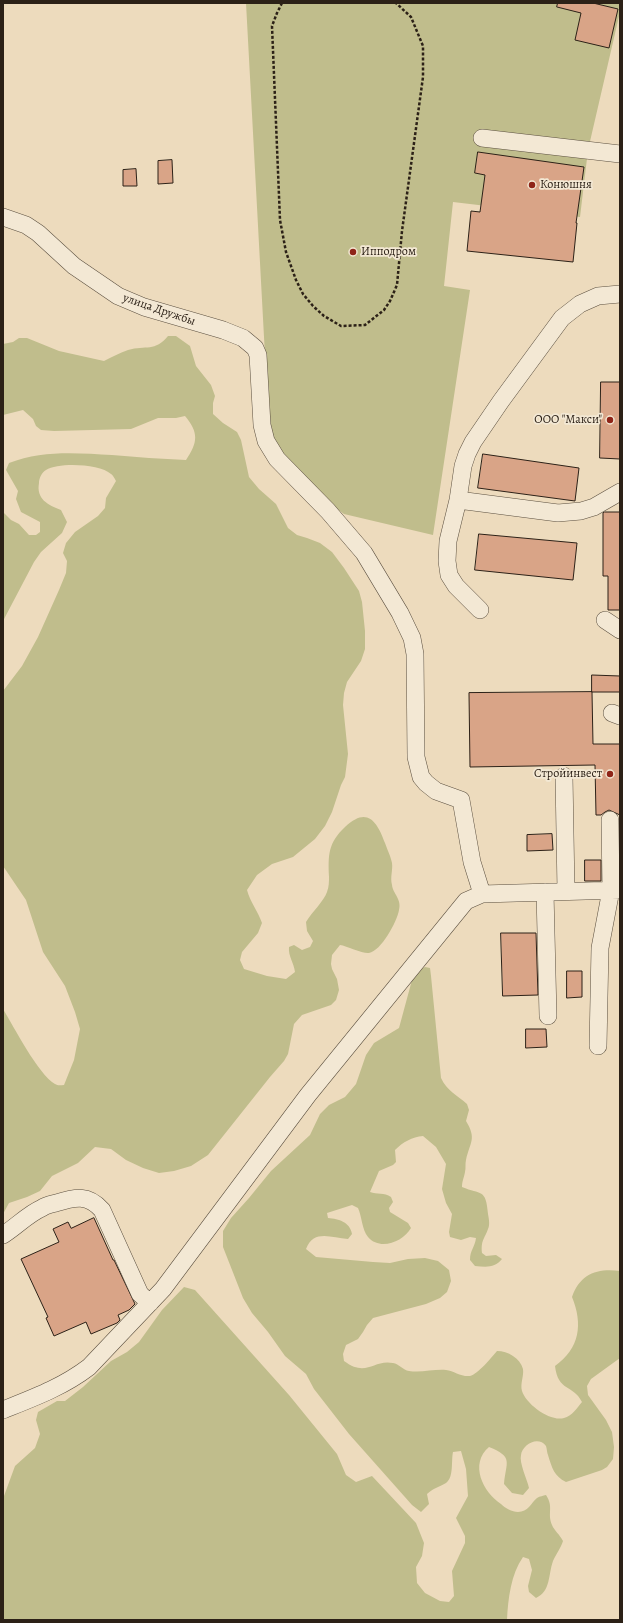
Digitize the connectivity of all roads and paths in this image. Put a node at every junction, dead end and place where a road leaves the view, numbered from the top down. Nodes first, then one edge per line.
1 (282, 3) edge
2 (396, 3) edge
3 (482, 138) dead end
4 (620, 154) edge
5 (3, 217) edge
6 (620, 294) edge
7 (620, 492) edge
8 (458, 500) junction
9 (480, 610) dead end
10 (605, 620) dead end
11 (620, 630) edge
12 (564, 776) dead end
13 (610, 820) dead end
14 (616, 890) edge
15 (566, 891) junction
16 (545, 892) junction
17 (482, 894) junction
18 (548, 1016) dead end
19 (598, 1046) dead end
20 (3, 1235) edge
21 (150, 1303) junction
22 (3, 1410) edge

1 - 2 path
3 - 4 street
5 - 17 street, улица Дружбы
6 - 8 street
7 - 8 street
8 - 9 street
10 - 11 street
12 - 15 street
13 - 14 street
14 - 15 street
14 - 19 street
15 - 16 street
16 - 17 street
16 - 18 street
17 - 21 street
20 - 21 street
21 - 22 street

